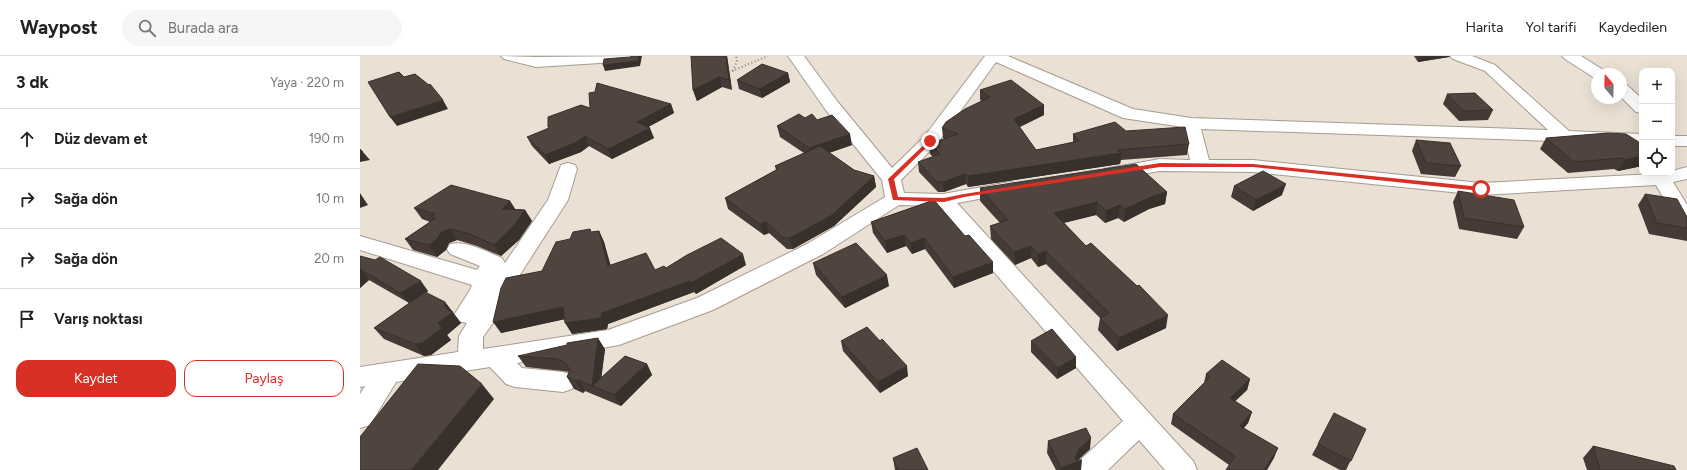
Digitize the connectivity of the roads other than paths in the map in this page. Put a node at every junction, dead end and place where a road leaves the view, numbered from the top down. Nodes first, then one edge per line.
1 (509, 56) edge
2 (632, 56) edge
3 (796, 56) edge
4 (994, 56) edge
5 (1458, 56) edge
6 (1570, 56) edge
7 (1591, 69) edge
8 (1627, 94) edge
9 (1639, 105) edge
10 (1191, 123) junction
11 (1564, 136) junction
12 (1639, 139) edge
13 (1201, 165) junction
14 (568, 169) dead end
15 (1687, 173) edge
16 (1089, 176) edge
17 (1662, 180) junction
18 (1027, 186) edge
19 (893, 189) junction
20 (944, 200) junction
21 (1687, 223) edge
22 (360, 243) edge
23 (458, 249) dead end
24 (489, 282) junction
25 (466, 315) dead end
26 (496, 357) junction
27 (470, 361) junction
28 (387, 374) junction
29 (360, 377) edge
30 (563, 382) dead end
31 (360, 417) edge
32 (1140, 422) junction
33 (1089, 470) edge
34 (1183, 470) edge

1 - 2 street
3 - 19 street
4 - 10 street
4 - 19 street
5 - 11 street
6 - 7 street
8 - 9 street
10 - 11 street
10 - 13 street
11 - 12 street
13 - 16 street
13 - 17 street
14 - 24 street
15 - 17 street
17 - 21 street
18 - 20 street
19 - 20 street
19 - 26 street
20 - 32 street
22 - 24 street
23 - 24 street
24 - 25 street
24 - 27 street
26 - 27 street
26 - 30 street
27 - 28 street
28 - 29 street
28 - 31 street
32 - 33 street
32 - 34 street

